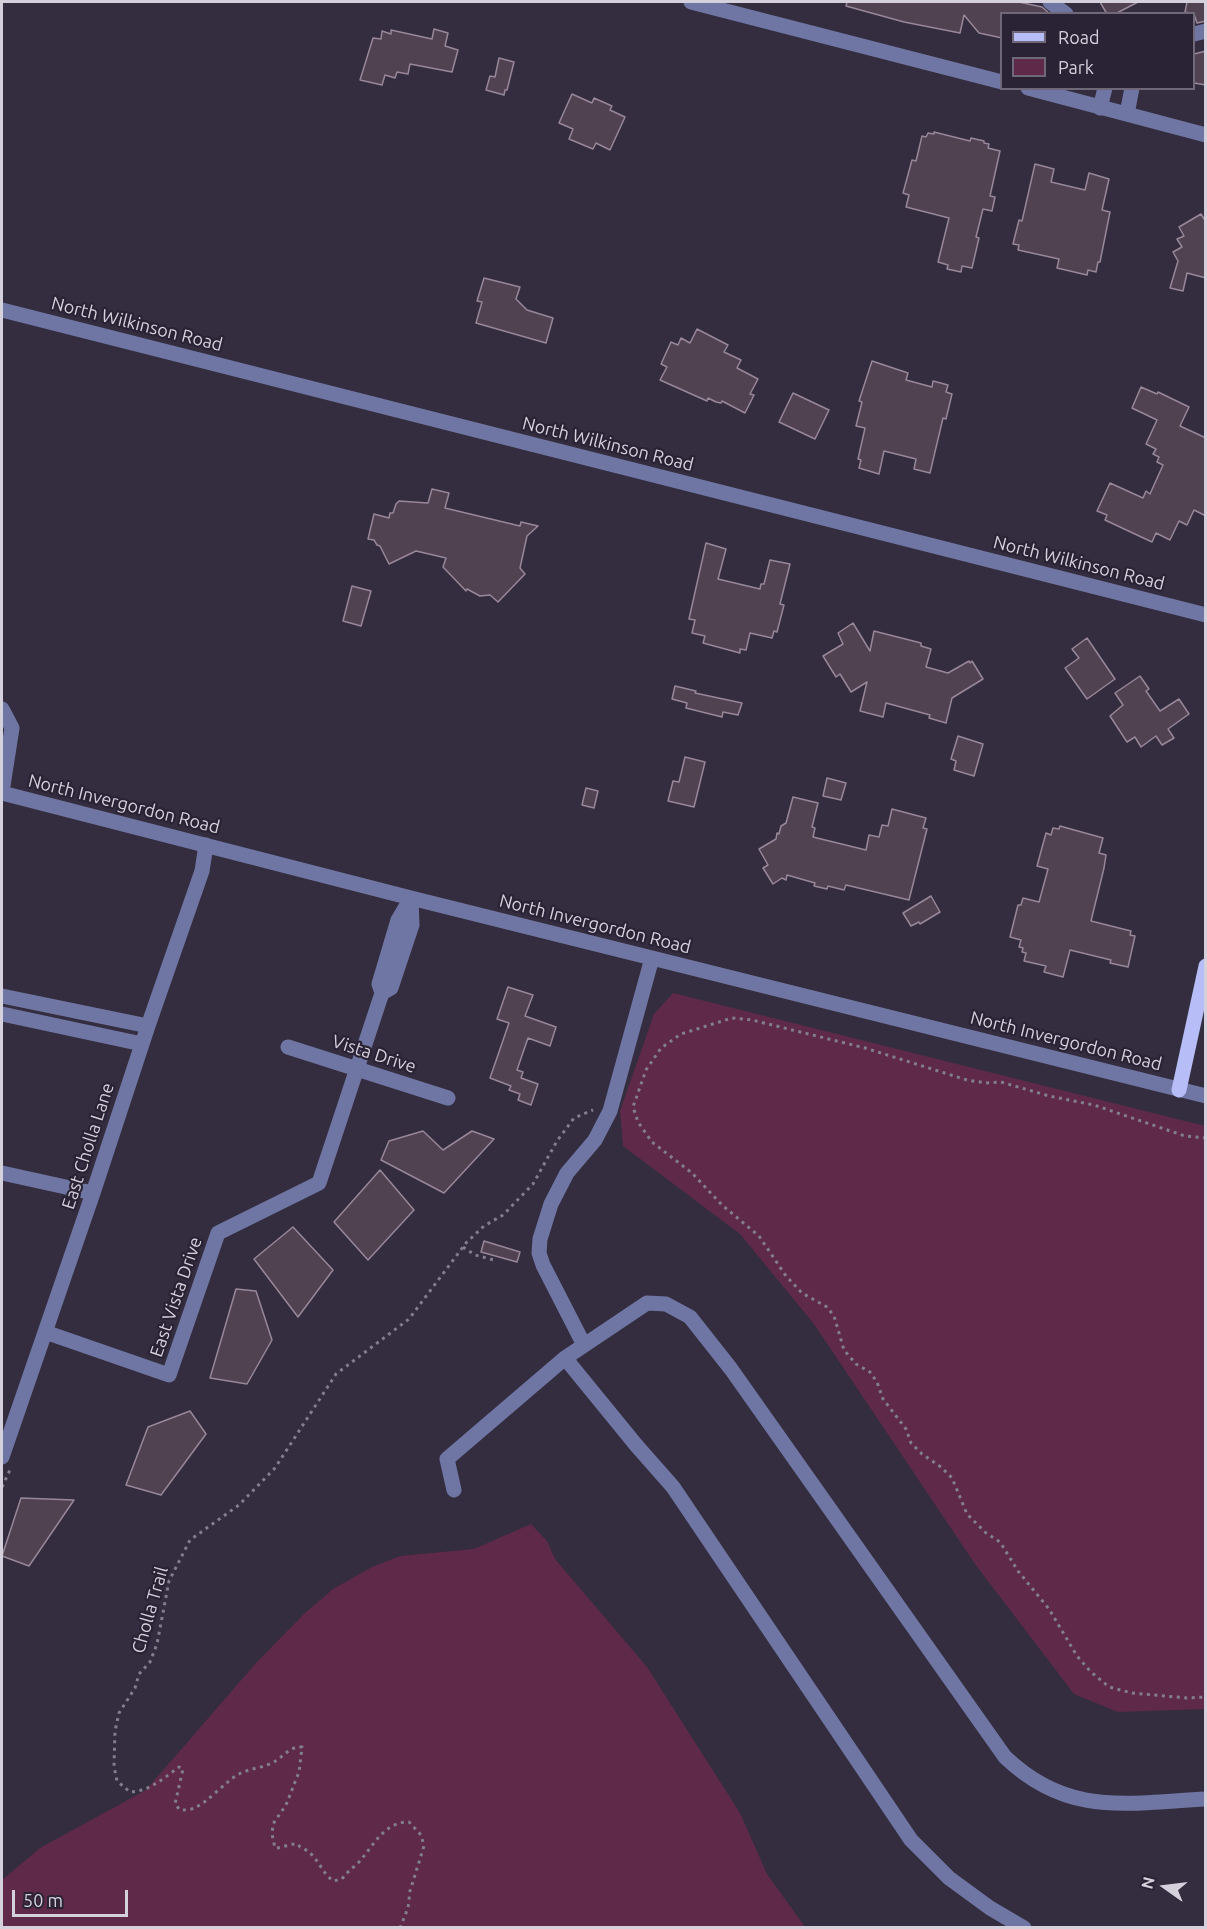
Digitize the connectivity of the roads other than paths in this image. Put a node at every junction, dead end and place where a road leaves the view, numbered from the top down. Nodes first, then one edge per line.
1 (691, 2) edge
2 (1050, 2) edge
3 (1063, 12) edge
4 (1000, 81) edge
5 (1035, 90) edge
6 (1104, 90) edge
7 (1132, 90) edge
8 (1100, 108) junction
9 (1127, 114) junction
10 (1206, 135) edge
11 (2, 310) edge
12 (1206, 615) edge
13 (2, 709) edge
14 (2, 793) edge
15 (206, 845) junction
16 (411, 898) junction
17 (652, 958) junction
18 (1206, 966) edge
19 (2, 996) edge
20 (2, 1014) edge
21 (148, 1026) junction
22 (142, 1044) junction
23 (288, 1047) dead end
24 (357, 1070) junction
25 (1179, 1090) junction
26 (1206, 1096) edge
27 (448, 1098) dead end
28 (2, 1173) edge
29 (93, 1193) junction
30 (45, 1332) junction
31 (584, 1345) junction
32 (565, 1358) junction
33 (2, 1457) edge
34 (454, 1490) dead end
35 (1206, 1799) edge
36 (1024, 1928) edge

1 - 4 street
2 - 3 street
5 - 8 street
6 - 8 street
7 - 9 street
8 - 9 street
9 - 10 street
11 - 12 street, North Wilkinson Road
13 - 14 street
14 - 15 street, North Invergordon Road
15 - 16 street, North Invergordon Road
15 - 21 street, East Cholla Lane
16 - 17 street, North Invergordon Road
16 - 24 street, East Vista Drive
17 - 25 street, North Invergordon Road
17 - 31 street
18 - 25 main road
19 - 21 street
20 - 22 street
21 - 22 street, East Cholla Lane
22 - 29 street, East Cholla Lane
23 - 24 street, Vista Drive
24 - 27 street, Vista Drive
24 - 30 street, East Vista Drive
25 - 26 street, North Invergordon Road
28 - 29 street
29 - 30 street, East Cholla Lane
30 - 33 street, East Cholla Lane
31 - 32 street
31 - 35 street
32 - 34 street
32 - 36 street

